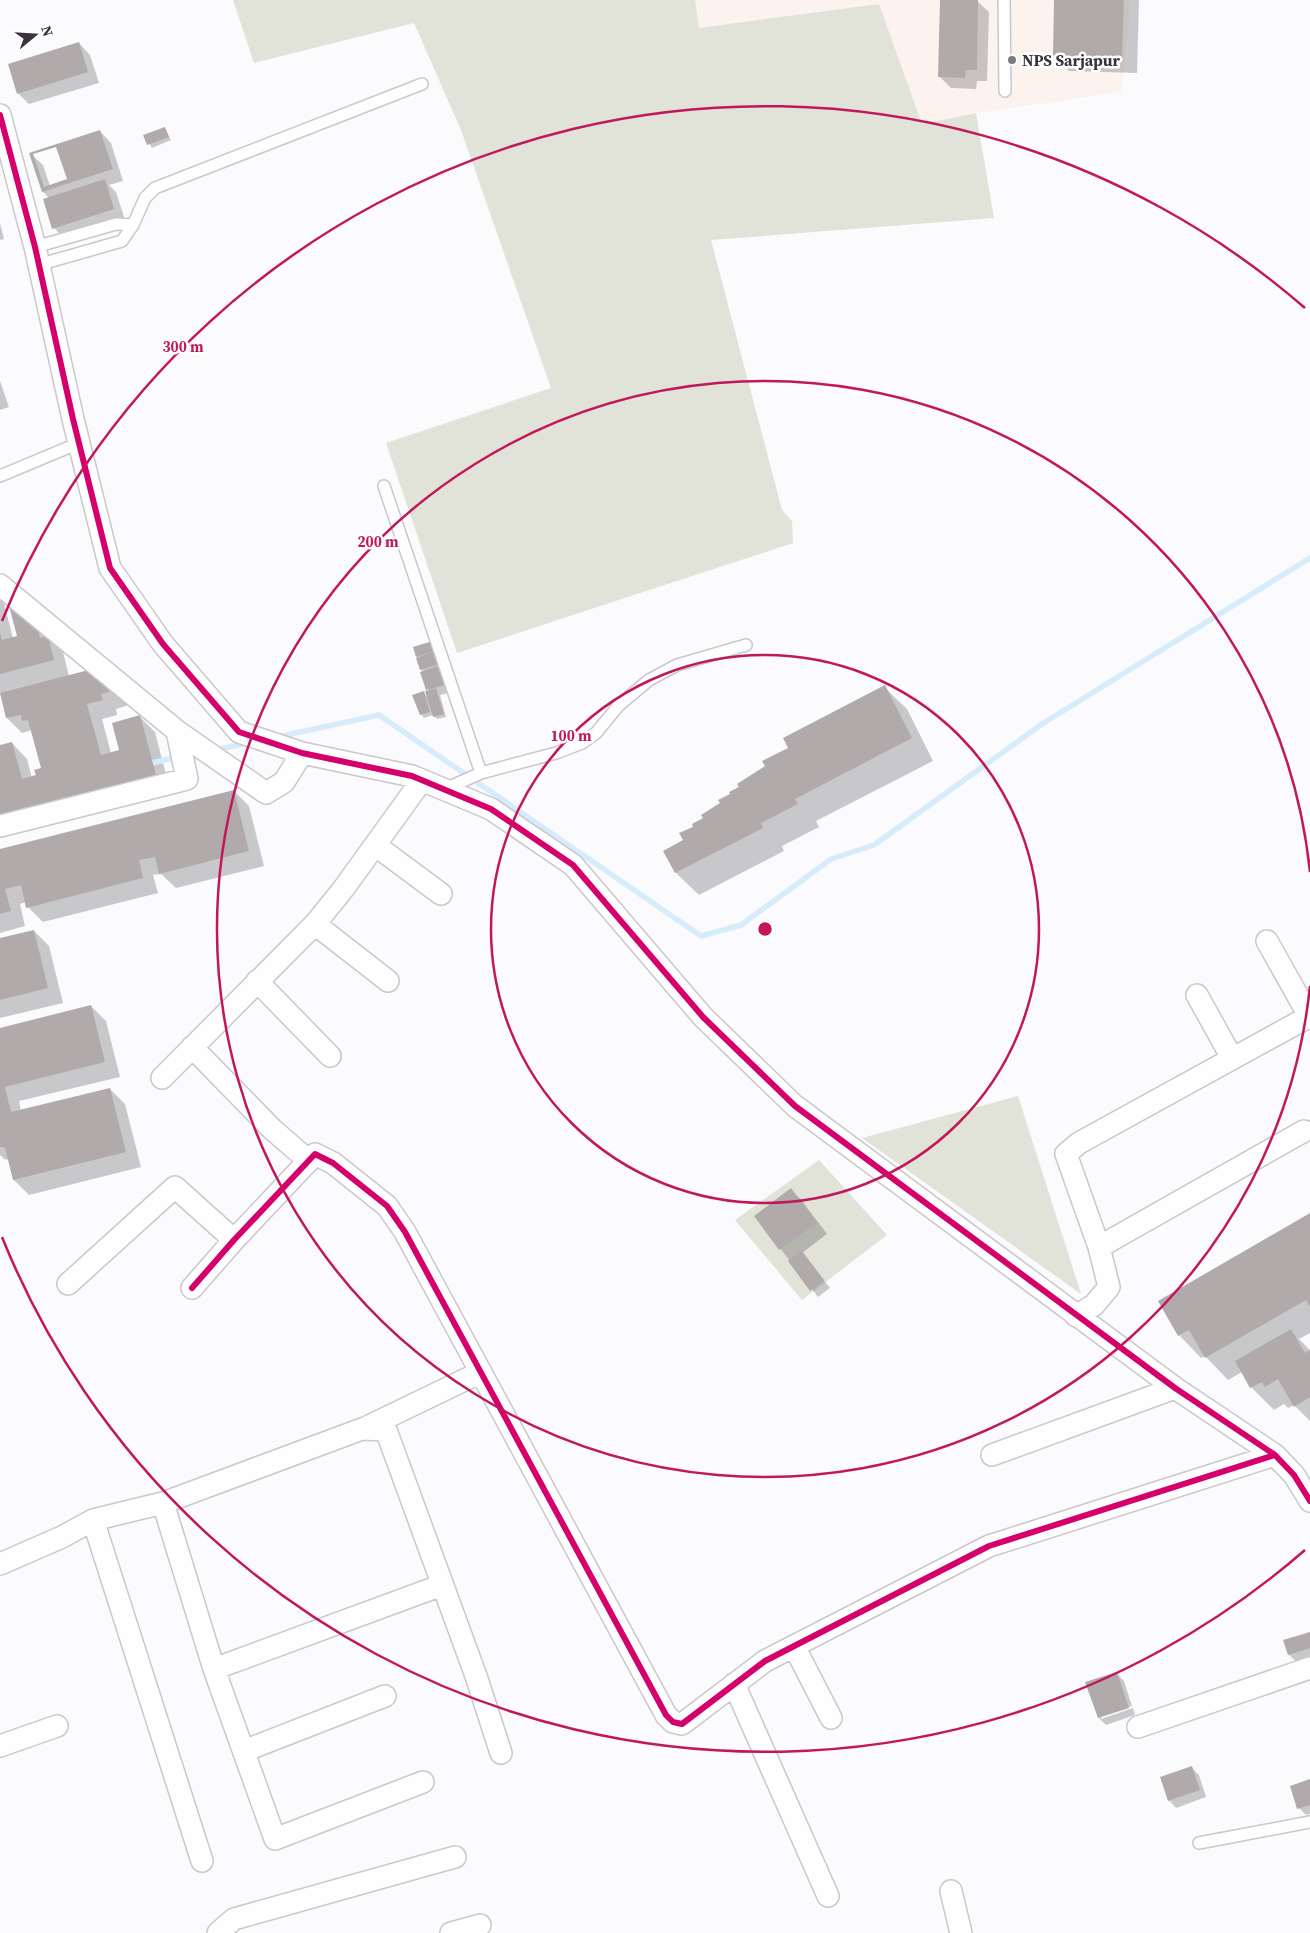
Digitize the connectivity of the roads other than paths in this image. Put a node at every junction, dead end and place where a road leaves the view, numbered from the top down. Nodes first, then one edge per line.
1 (1004, 0) edge
2 (422, 84) dead end
3 (1005, 91) dead end
4 (0, 115) edge
5 (133, 225) junction
6 (36, 256) junction
7 (79, 443) junction
8 (0, 476) edge
9 (384, 486) dead end
10 (0, 585) edge
11 (746, 645) dead end
12 (177, 731) junction
13 (302, 753) junction
14 (481, 773) junction
15 (422, 780) junction
16 (444, 790) junction
17 (0, 826) edge
18 (375, 845) junction
19 (441, 894) dead end
20 (314, 924) junction
21 (1267, 940) dead end
22 (388, 980) dead end
23 (257, 981) junction
24 (1197, 995) dead end
25 (1309, 1016) edge
26 (192, 1047) junction
27 (330, 1056) dead end
28 (1232, 1058) junction
29 (162, 1078) dead end
30 (1304, 1131) dead end
31 (309, 1161) junction
32 (234, 1240) junction
33 (1099, 1246) junction
34 (68, 1284) dead end
35 (192, 1288) dead end
36 (1076, 1316) junction
37 (481, 1372) junction
38 (1175, 1388) junction
39 (362, 1429) junction
40 (992, 1455) dead end
41 (1275, 1455) junction
42 (1310, 1501) edge
43 (163, 1503) junction
44 (93, 1520) junction
45 (0, 1564) edge
46 (442, 1585) junction
47 (794, 1646) junction
48 (1310, 1668) edge
49 (214, 1669) junction
50 (734, 1684) junction
51 (384, 1696) dead end
52 (831, 1718) dead end
53 (58, 1726) dead end
54 (1138, 1727) dead end
55 (0, 1746) edge
56 (244, 1751) junction
57 (501, 1753) dead end
58 (423, 1782) dead end
59 (1310, 1822) edge
60 (1199, 1843) dead end
61 (455, 1857) dead end
62 (202, 1861) dead end
63 (951, 1891) dead end
64 (828, 1896) dead end
65 (480, 1925) dead end
66 (218, 1933) edge
67 (451, 1933) edge
68 (961, 1933) edge

1 - 3 lane
2 - 5 lane
4 - 6 street
5 - 6 lane
5 - 6 lane
6 - 7 street
7 - 8 lane
7 - 13 street
9 - 14 lane
10 - 12 street
11 - 14 lane
12 - 13 street
12 - 17 street
13 - 15 street
14 - 16 lane
15 - 16 street
15 - 18 street
16 - 36 street
18 - 19 street
18 - 20 street
20 - 22 street
20 - 23 street
21 - 25 street
23 - 26 street
23 - 27 street
24 - 28 street
25 - 28 street
26 - 29 street
26 - 31 street
28 - 33 street
30 - 33 street
31 - 32 street
31 - 37 street
32 - 34 street
32 - 35 street
33 - 36 street
36 - 38 street
37 - 39 street
37 - 50 street
38 - 40 street
38 - 41 street
39 - 43 street
39 - 46 street
41 - 42 street
41 - 47 street
43 - 44 street
43 - 49 street
44 - 45 street
44 - 62 street
46 - 49 street
46 - 57 street
47 - 50 street
47 - 52 street
48 - 54 street
49 - 56 street
50 - 64 street
51 - 56 street
53 - 55 street
56 - 58 street
59 - 60 lane
61 - 66 street
63 - 68 street
65 - 67 street

